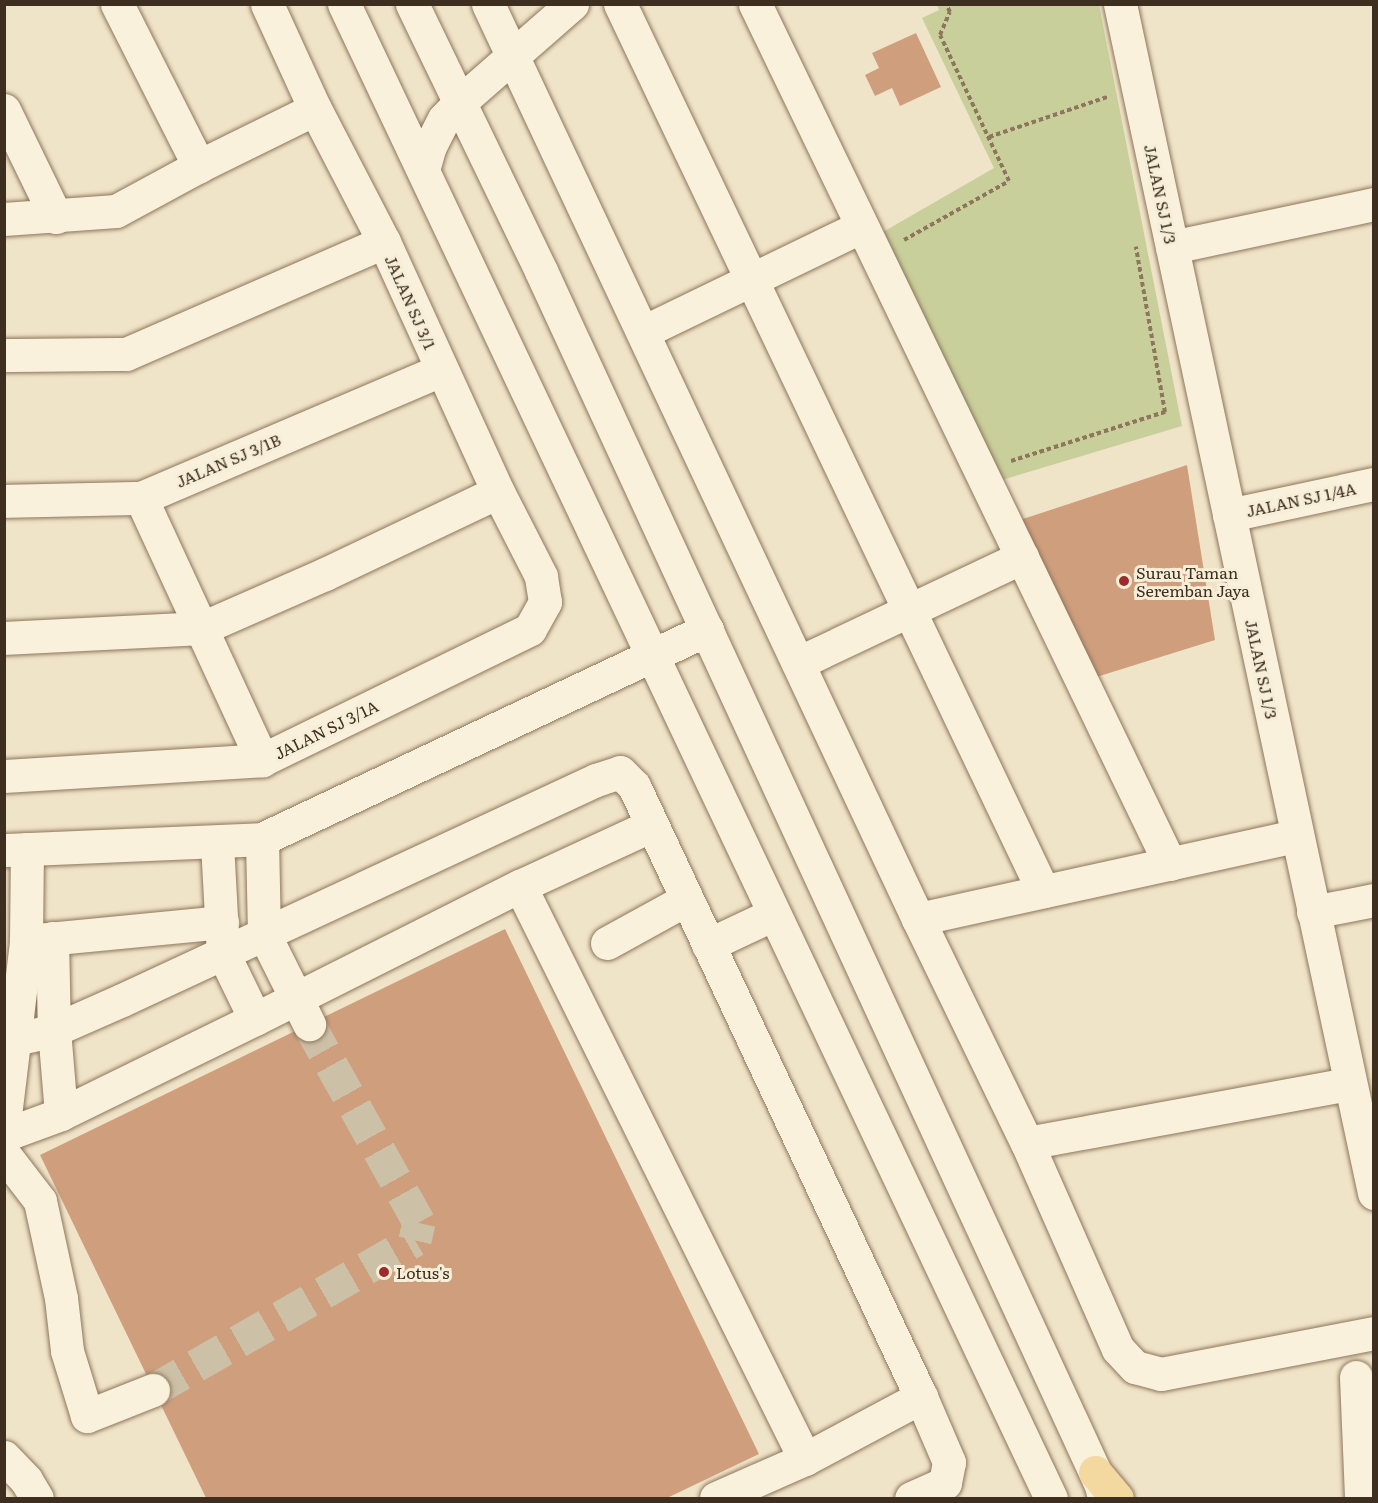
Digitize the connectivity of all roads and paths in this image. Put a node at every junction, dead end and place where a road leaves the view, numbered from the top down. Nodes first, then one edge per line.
1 (117, 4) edge
2 (267, 4) edge
3 (345, 4) edge
4 (412, 4) edge
5 (488, 4) edge
6 (572, 4) edge
7 (620, 4) edge
8 (755, 4) edge
9 (946, 4) edge
10 (1120, 4) edge
11 (513, 56) junction
12 (460, 102) junction
13 (1112, 108) dead end
14 (315, 109) junction
15 (4, 110) edge
16 (989, 138) junction
17 (199, 166) junction
18 (423, 170) junction
19 (1374, 204) edge
20 (56, 217) junction
21 (4, 219) edge
22 (862, 226) junction
23 (1135, 236) dead end
24 (384, 242) junction
25 (896, 244) dead end
26 (1172, 247) junction
27 (751, 280) junction
28 (643, 332) junction
29 (4, 355) edge
30 (441, 370) junction
31 (1001, 464) dead end
32 (1374, 484) edge
33 (498, 492) junction
34 (141, 498) junction
35 (4, 501) edge
36 (1229, 515) junction
37 (1022, 557) junction
38 (545, 602) joint
39 (910, 610) junction
40 (202, 628) junction
41 (707, 630) junction
42 (4, 638) edge
43 (653, 656) junction
44 (798, 663) junction
45 (262, 760) junction
46 (4, 776) edge
47 (652, 825) junction
48 (1298, 837) junction
49 (262, 839) junction
50 (217, 843) junction
51 (16, 849) edge
52 (1170, 864) junction
53 (520, 886) junction
54 (1043, 891) junction
55 (687, 899) junction
56 (1374, 900) edge
57 (1314, 912) junction
58 (774, 914) junction
59 (918, 919) junction
60 (264, 934) junction
61 (222, 937) junction
62 (39, 939) junction
63 (607, 943) dead end
64 (708, 945) junction
65 (302, 1011) junction
66 (255, 1019) junction
67 (54, 1030) junction
68 (16, 1039) junction
69 (1350, 1084) junction
70 (61, 1114) junction
71 (4, 1125) edge
72 (4, 1135) edge
73 (1027, 1143) junction
74 (4, 1154) edge
75 (1374, 1193) edge
76 (1374, 1333) edge
77 (1356, 1377) dead end
78 (153, 1390) tunnel mouth
79 (921, 1397) junction
80 (4, 1457) edge
81 (805, 1459) junction
82 (1100, 1485) edge
83 (37, 1498) edge
84 (716, 1498) edge
85 (911, 1498) edge
86 (1051, 1498) edge
87 (1117, 1498) edge
88 (1361, 1498) edge

1 - 17 street
2 - 14 street, JALAN SJ 3/1
3 - 18 street
4 - 12 street
5 - 11 street
6 - 11 street
7 - 27 street
8 - 22 street
9 - 16 path
10 - 26 street, JALAN SJ 1/3
11 - 12 street
11 - 28 street
12 - 18 street
12 - 41 street
13 - 16 path
14 - 17 street
14 - 24 street, JALAN SJ 3/1
15 - 20 street
16 - 25 path
17 - 20 street
18 - 43 street
19 - 26 street
20 - 21 street
22 - 27 street
22 - 37 street
23 - 31 path
24 - 29 street
24 - 30 street, JALAN SJ 3/1
26 - 36 street, JALAN SJ 1/3
27 - 28 street
27 - 39 street
28 - 44 street
30 - 33 street, JALAN SJ 3/1
30 - 34 street, JALAN SJ 3/1B
32 - 36 street, JALAN SJ 1/4A
33 - 38 street, JALAN SJ 3/1
33 - 40 street
34 - 35 street, JALAN SJ 3/1B
34 - 40 street
36 - 48 street, JALAN SJ 1/3
37 - 39 street
37 - 52 street
38 - 45 street, JALAN SJ 3/1A
39 - 44 street
39 - 54 street
40 - 42 street
40 - 45 street
41 - 43 street
41 - 82 street
43 - 49 street
43 - 58 street
44 - 59 street
45 - 46 street, JALAN SJ 3/1A
47 - 53 street
47 - 55 street
47 - 60 street
48 - 52 street
48 - 57 street, JALAN SJ 1/3
49 - 50 street
49 - 60 street
50 - 51 street
50 - 61 street
51 - 62 street
52 - 54 street
53 - 65 street
53 - 81 street
54 - 59 street
55 - 63 street
55 - 64 street
56 - 57 street
57 - 69 street, JALAN SJ 1/3
58 - 64 street
58 - 86 street
59 - 73 street
60 - 61 street
60 - 65 street
61 - 62 street
61 - 66 street
61 - 67 street
62 - 67 street
62 - 68 street
64 - 79 street
65 - 66 street
66 - 70 street
67 - 68 street
67 - 70 street
68 - 71 street
69 - 73 street
69 - 75 street, JALAN SJ 1/3
70 - 72 street
73 - 76 street
74 - 78 street
77 - 88 street
79 - 81 street
79 - 85 street
80 - 83 street
81 - 84 street
82 - 87 main road

